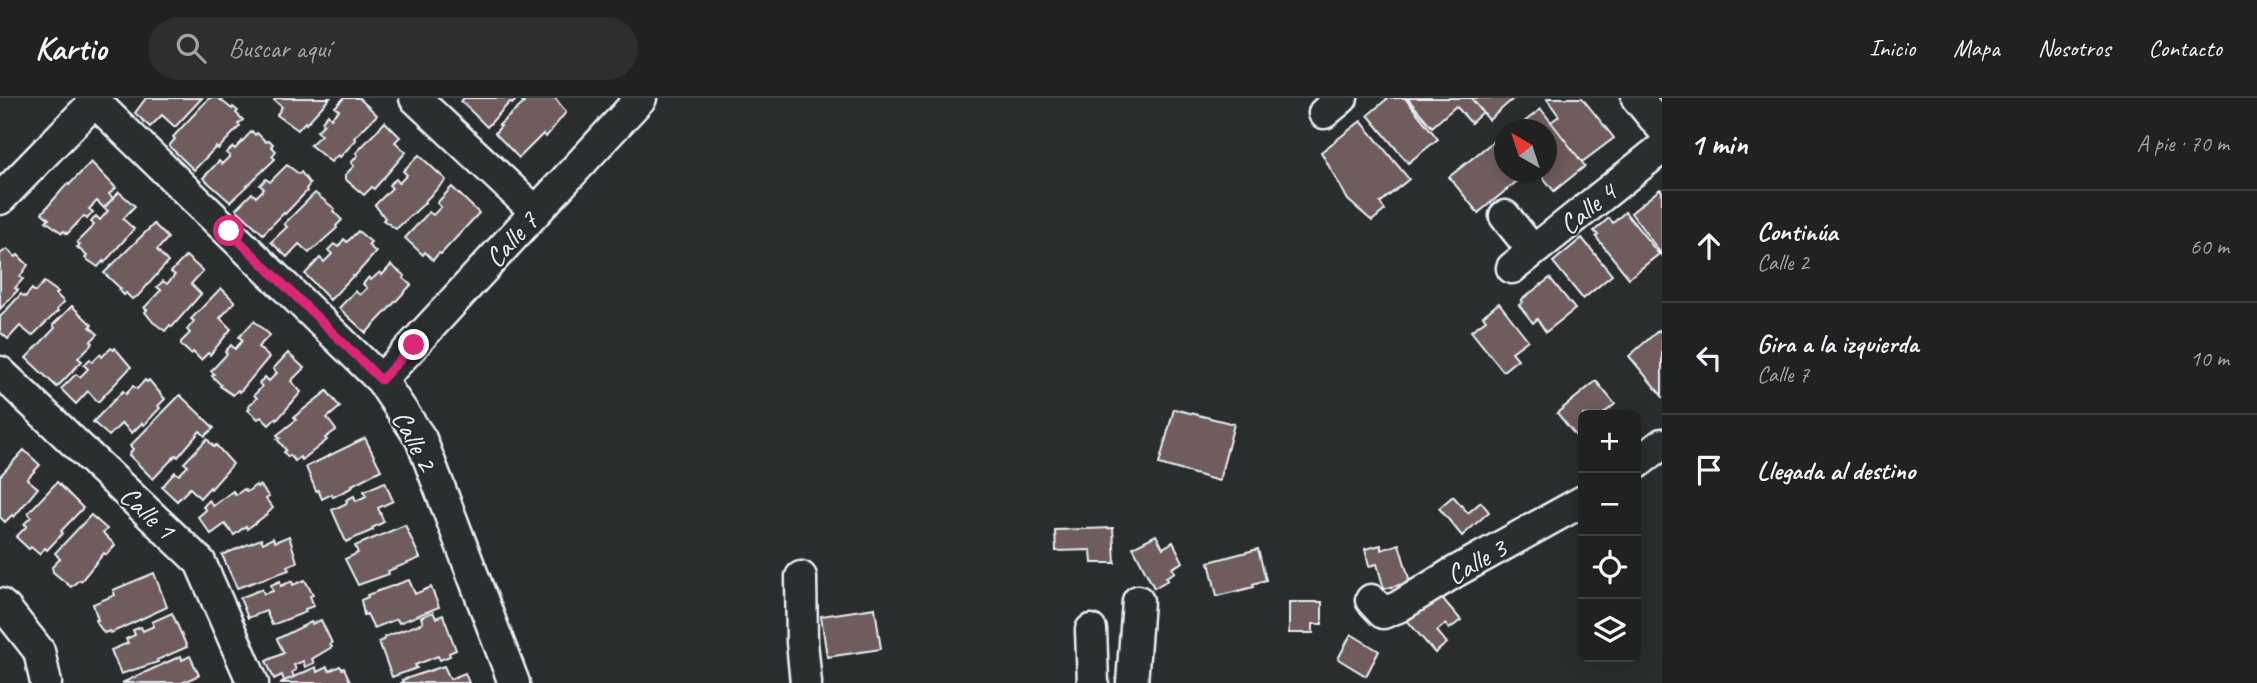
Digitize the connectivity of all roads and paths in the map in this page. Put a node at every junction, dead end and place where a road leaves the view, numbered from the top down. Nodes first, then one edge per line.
1 (415, 98) edge
2 (641, 98) edge
3 (1637, 98) edge
4 (93, 100) edge
5 (1662, 128) edge
6 (1662, 148) edge
7 (0, 198) edge
8 (536, 212) junction
9 (1504, 216) dead end
10 (0, 372) edge
11 (381, 380) junction
12 (1662, 444) edge
13 (1641, 459) edge
14 (1578, 504) edge
15 (801, 577) dead end
16 (1371, 600) dead end
17 (1138, 601) dead end
18 (0, 604) edge
19 (1091, 630) dead end
20 (46, 683) edge
21 (253, 683) edge
22 (514, 683) edge
23 (806, 683) edge
24 (1093, 683) edge
25 (1132, 683) edge

1 - 8 street
2 - 8 street, Calle 7
3 - 5 street
4 - 7 street
4 - 11 street, Calle 2
6 - 9 street, Calle 4
8 - 11 street, Calle 7
10 - 21 street, Calle 1
11 - 22 street, Calle 2
12 - 13 street
14 - 16 street, Calle 3
15 - 23 street
17 - 25 street
18 - 20 street
19 - 24 street

